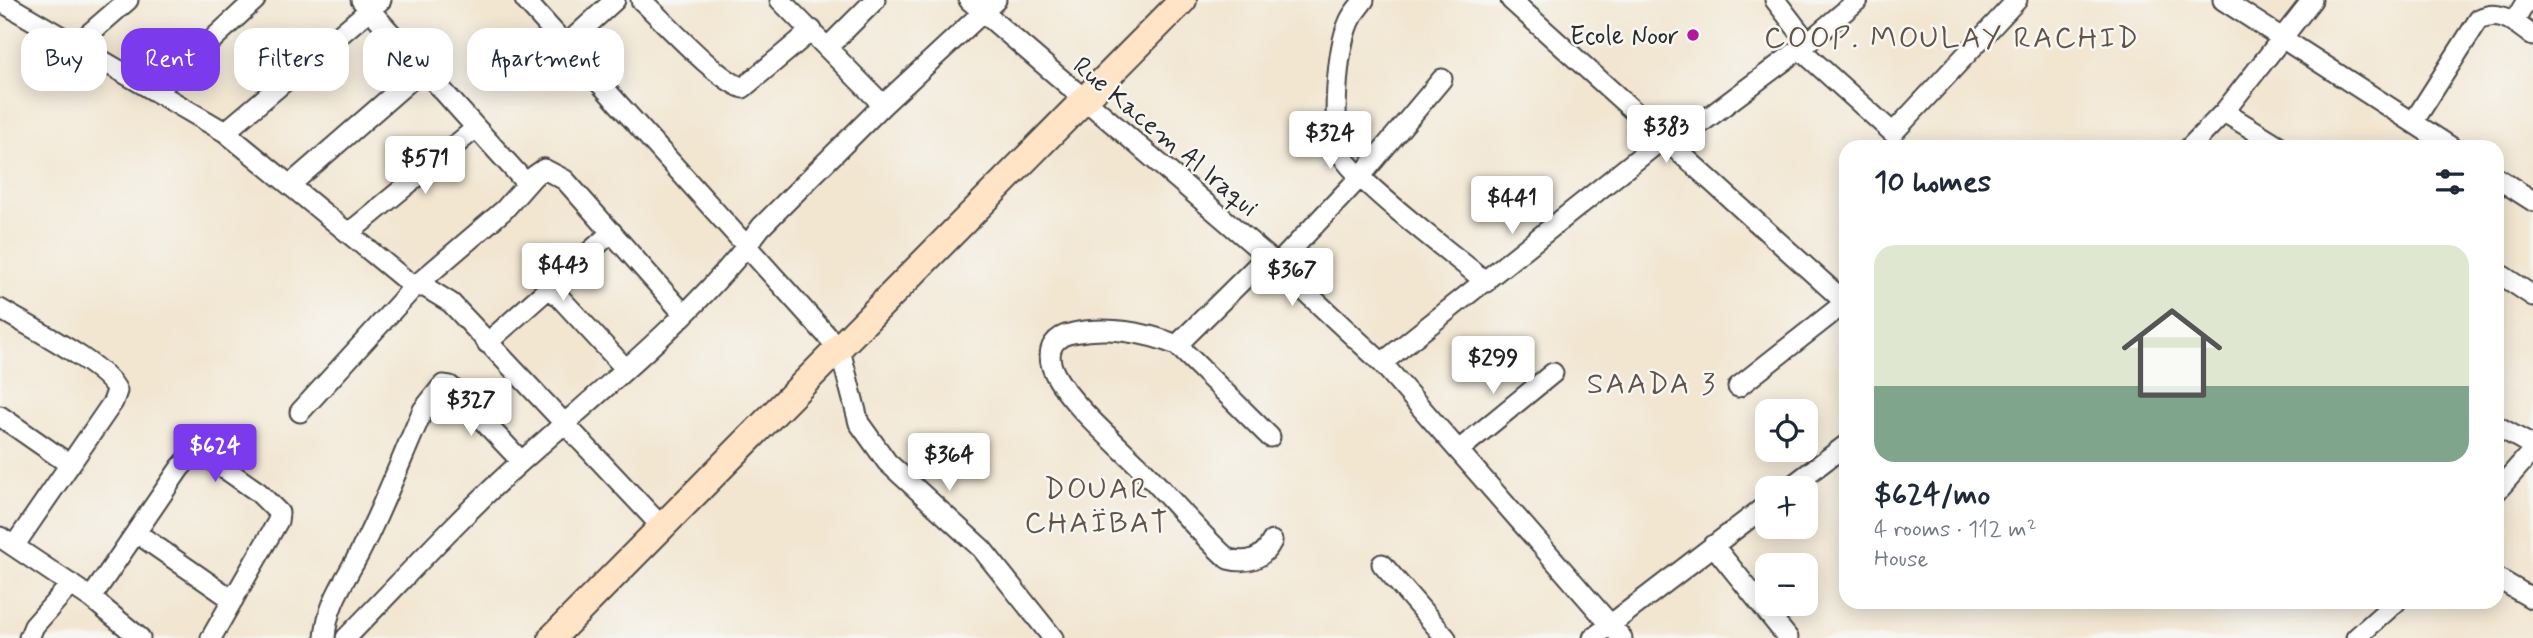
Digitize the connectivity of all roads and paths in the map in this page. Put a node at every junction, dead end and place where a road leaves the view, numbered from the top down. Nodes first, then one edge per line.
1 (128, 0) edge
2 (255, 0) edge
3 (525, 0) edge
4 (615, 0) edge
5 (641, 0) edge
6 (779, 0) edge
7 (874, 0) edge
8 (1183, 0) edge
9 (1364, 0) edge
10 (1511, 0) edge
11 (1775, 0) edge
12 (1858, 0) edge
13 (2017, 0) edge
14 (2223, 0) edge
15 (2312, 0) edge
16 (2527, 0) edge
17 (0, 1) edge
18 (370, 3) edge
19 (983, 4) edge
20 (2514, 22) junction
21 (45, 28) edge
22 (96, 28) edge
23 (389, 28) edge
24 (552, 28) edge
25 (584, 28) edge
26 (812, 30) junction
27 (220, 32) edge
28 (2533, 36) edge
29 (2280, 38) junction
30 (1804, 46) junction
31 (828, 47) junction
32 (1442, 79) dead end
33 (157, 91) edge
34 (398, 91) edge
35 (442, 91) edge
36 (609, 91) edge
37 (1082, 99) junction
38 (883, 105) junction
39 (2224, 112) junction
40 (2414, 121) junction
41 (476, 128) junction
42 (225, 132) junction
43 (1887, 140) edge
44 (2197, 140) edge
45 (2270, 140) edge
46 (2441, 140) edge
47 (1669, 141) junction
48 (1361, 176) junction
49 (2504, 182) edge
50 (526, 183) junction
51 (291, 184) junction
52 (2533, 201) edge
53 (349, 232) junction
54 (611, 232) junction
55 (747, 247) junction
56 (1272, 261) junction
57 (2504, 277) edge
58 (1486, 282) junction
59 (414, 286) junction
60 (550, 287) junction
61 (1839, 296) edge
62 (2533, 296) edge
63 (1839, 308) edge
64 (0, 309) edge
65 (683, 313) junction
66 (487, 343) junction
67 (1177, 345) junction
68 (840, 350) junction
69 (1382, 363) junction
70 (625, 368) junction
71 (1553, 373) dead end
72 (1738, 387) dead end
73 (300, 412) dead end
74 (0, 416) edge
75 (567, 424) junction
76 (2504, 430) edge
77 (1270, 436) dead end
78 (2533, 448) edge
79 (1459, 450) junction
80 (1839, 451) edge
81 (521, 461) junction
82 (69, 464) junction
83 (1805, 476) edge
84 (2504, 483) edge
85 (1755, 514) edge
86 (663, 528) junction
87 (138, 534) junction
88 (1272, 541) dead end
89 (5, 542) edge
90 (1713, 545) junction
91 (1382, 564) dead end
92 (2504, 582) edge
93 (71, 584) junction
94 (91, 598) junction
95 (2533, 599) edge
96 (233, 600) junction
97 (2388, 609) edge
98 (1616, 631) edge
99 (29, 638) edge
100 (140, 638) edge
101 (211, 638) edge
102 (325, 638) edge
103 (346, 638) edge
104 (552, 638) edge
105 (1053, 638) edge
106 (1446, 638) edge
107 (1593, 638) edge
108 (1787, 638) edge
109 (2356, 638) edge

1 - 22 street
2 - 27 street
3 - 24 street
4 - 25 street
5 - 26 street
6 - 26 street
7 - 31 street
8 - 37 street
9 - 48 street
10 - 47 street
11 - 30 street
12 - 30 street
13 - 43 street
14 - 29 street
15 - 29 street
16 - 20 street
17 - 21 street
18 - 23 street
18 - 42 street
19 - 37 street, Rue Kacem Al Iraqui
19 - 38 street
20 - 28 street
20 - 40 street
26 - 31 street
29 - 39 street
29 - 40 street
30 - 43 street
30 - 47 street
31 - 38 street
32 - 48 street
33 - 42 street
34 - 51 street
35 - 41 street
36 - 55 street
37 - 56 street, Rue Kacem Al Iraqui
37 - 68 street
38 - 55 street
39 - 44 street
39 - 45 street
40 - 46 street
41 - 50 street
41 - 53 street
42 - 51 street
47 - 58 street
47 - 61 street
48 - 56 street
48 - 58 street
49 - 52 street
50 - 54 street
50 - 59 street
51 - 53 street
53 - 59 street
54 - 60 street
54 - 65 street
55 - 65 street
55 - 68 street
56 - 67 street
56 - 69 street, Rue Kacem Al Iraqui
57 - 62 street
58 - 69 street
59 - 66 street
59 - 73 street
60 - 66 street
60 - 70 street
63 - 72 street
64 - 82 street
65 - 70 street
66 - 75 street
67 - 77 street
67 - 88 street
68 - 86 street
68 - 105 street
69 - 79 street, Rue Kacem Al Iraqui
70 - 75 street
71 - 79 street
74 - 82 street
75 - 81 street
75 - 86 street
76 - 78 street
78 - 84 street
79 - 98 street, Rue Kacem Al Iraqui
80 - 83 street
81 - 102 street
81 - 103 street
82 - 89 street
85 - 90 street
86 - 104 street
87 - 94 street
87 - 96 street
87 - 96 street
89 - 93 street
90 - 98 street
90 - 108 street
91 - 106 street
92 - 95 street
93 - 94 street
93 - 99 street
94 - 100 street
96 - 101 street
97 - 109 street
98 - 107 street

